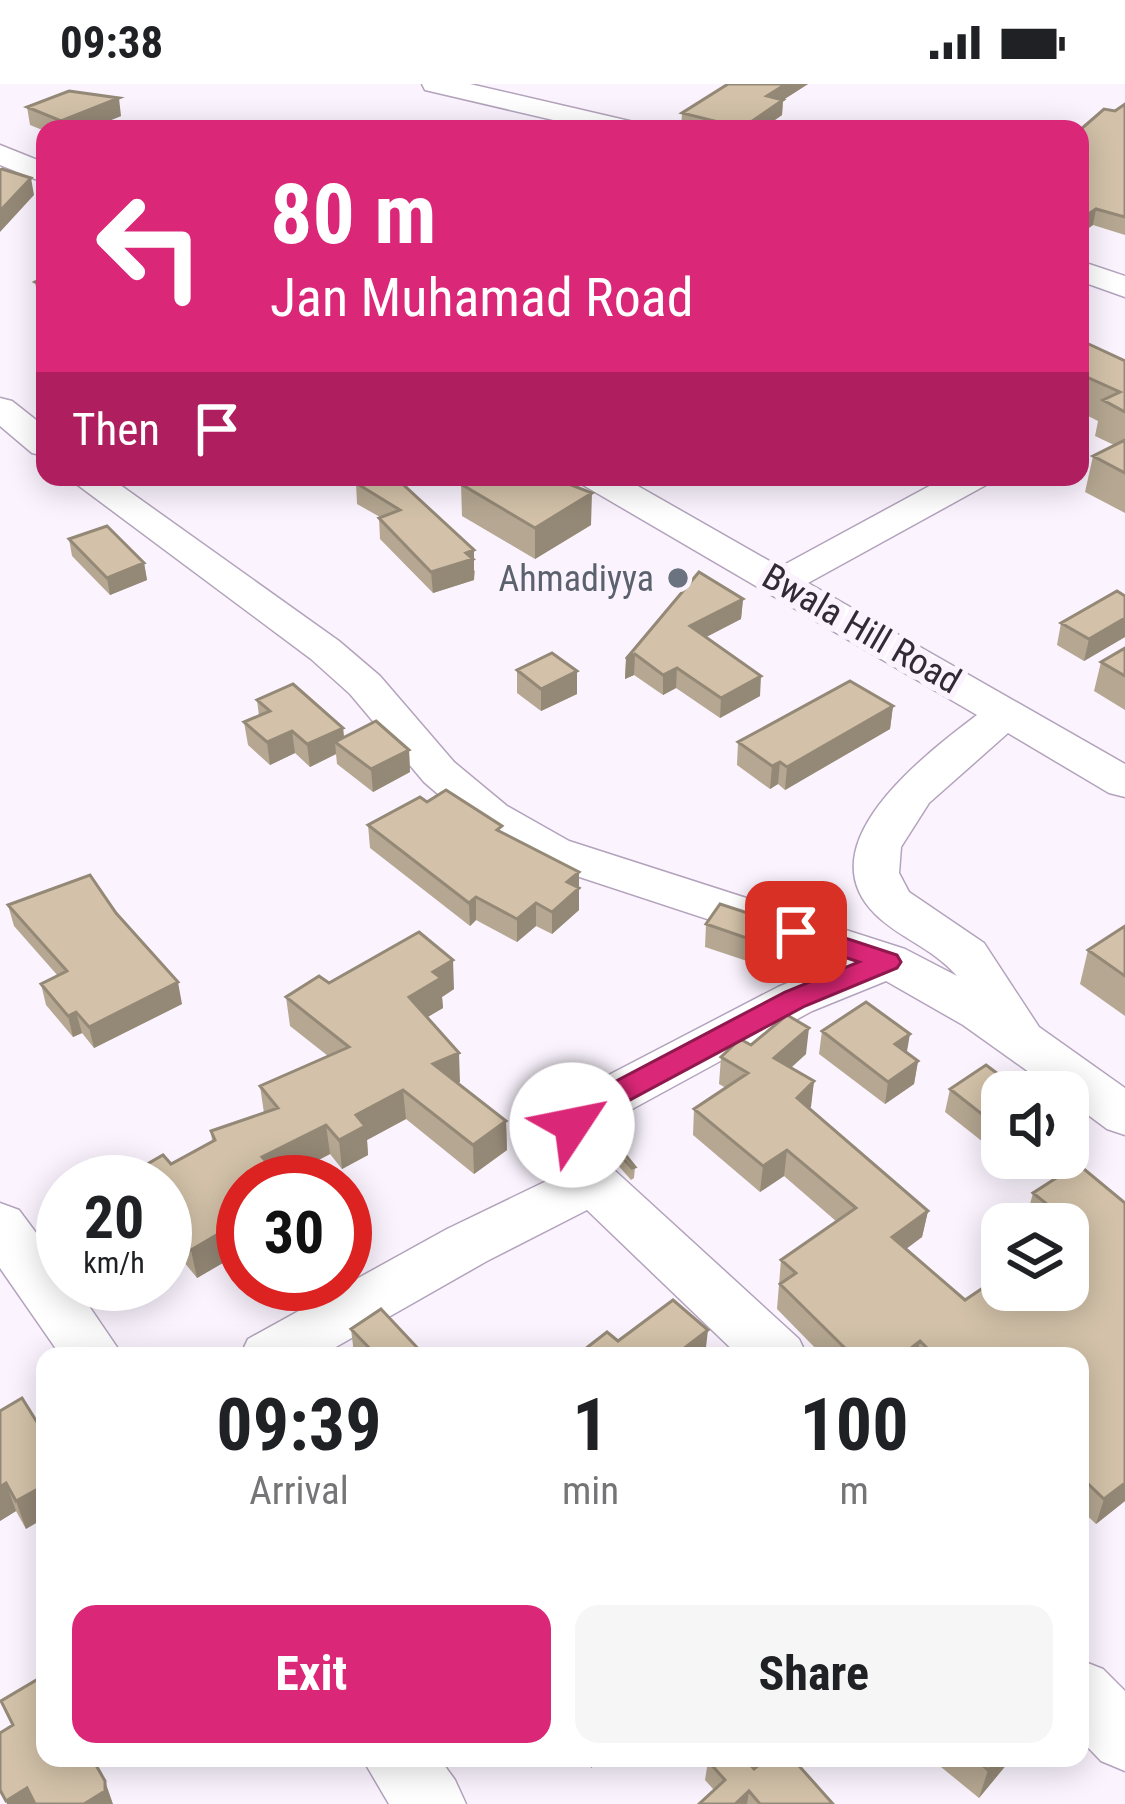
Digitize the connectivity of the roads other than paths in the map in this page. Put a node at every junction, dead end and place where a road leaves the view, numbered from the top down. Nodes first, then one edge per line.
1 (435, 84) edge
2 (589, 120) edge
3 (0, 154) edge
4 (36, 170) edge
5 (1089, 273) edge
6 (1125, 287) edge
7 (0, 408) edge
8 (36, 438) edge
9 (97, 486) edge
10 (612, 486) edge
11 (957, 486) edge
12 (782, 582) junction
13 (1009, 712) junction
14 (1125, 783) edge
15 (888, 962) junction
16 (1020, 1037) junction
17 (1125, 1115) edge
18 (593, 1183) junction
19 (0, 1226) edge
20 (87, 1347) edge
21 (285, 1347) edge
22 (768, 1347) edge
23 (1089, 1700) edge
24 (1125, 1738) edge
25 (403, 1767) edge
26 (430, 1804) edge

1 - 2 street
3 - 4 street
5 - 6 street
7 - 8 street
9 - 15 street
10 - 12 street, Bwala Hill Road
11 - 12 street
12 - 13 street, Bwala Hill Road
13 - 14 street, Bwala Hill Road
13 - 16 street
15 - 16 street
15 - 18 street
16 - 17 street
18 - 21 street
18 - 22 street
19 - 20 street
23 - 24 street
25 - 26 street

